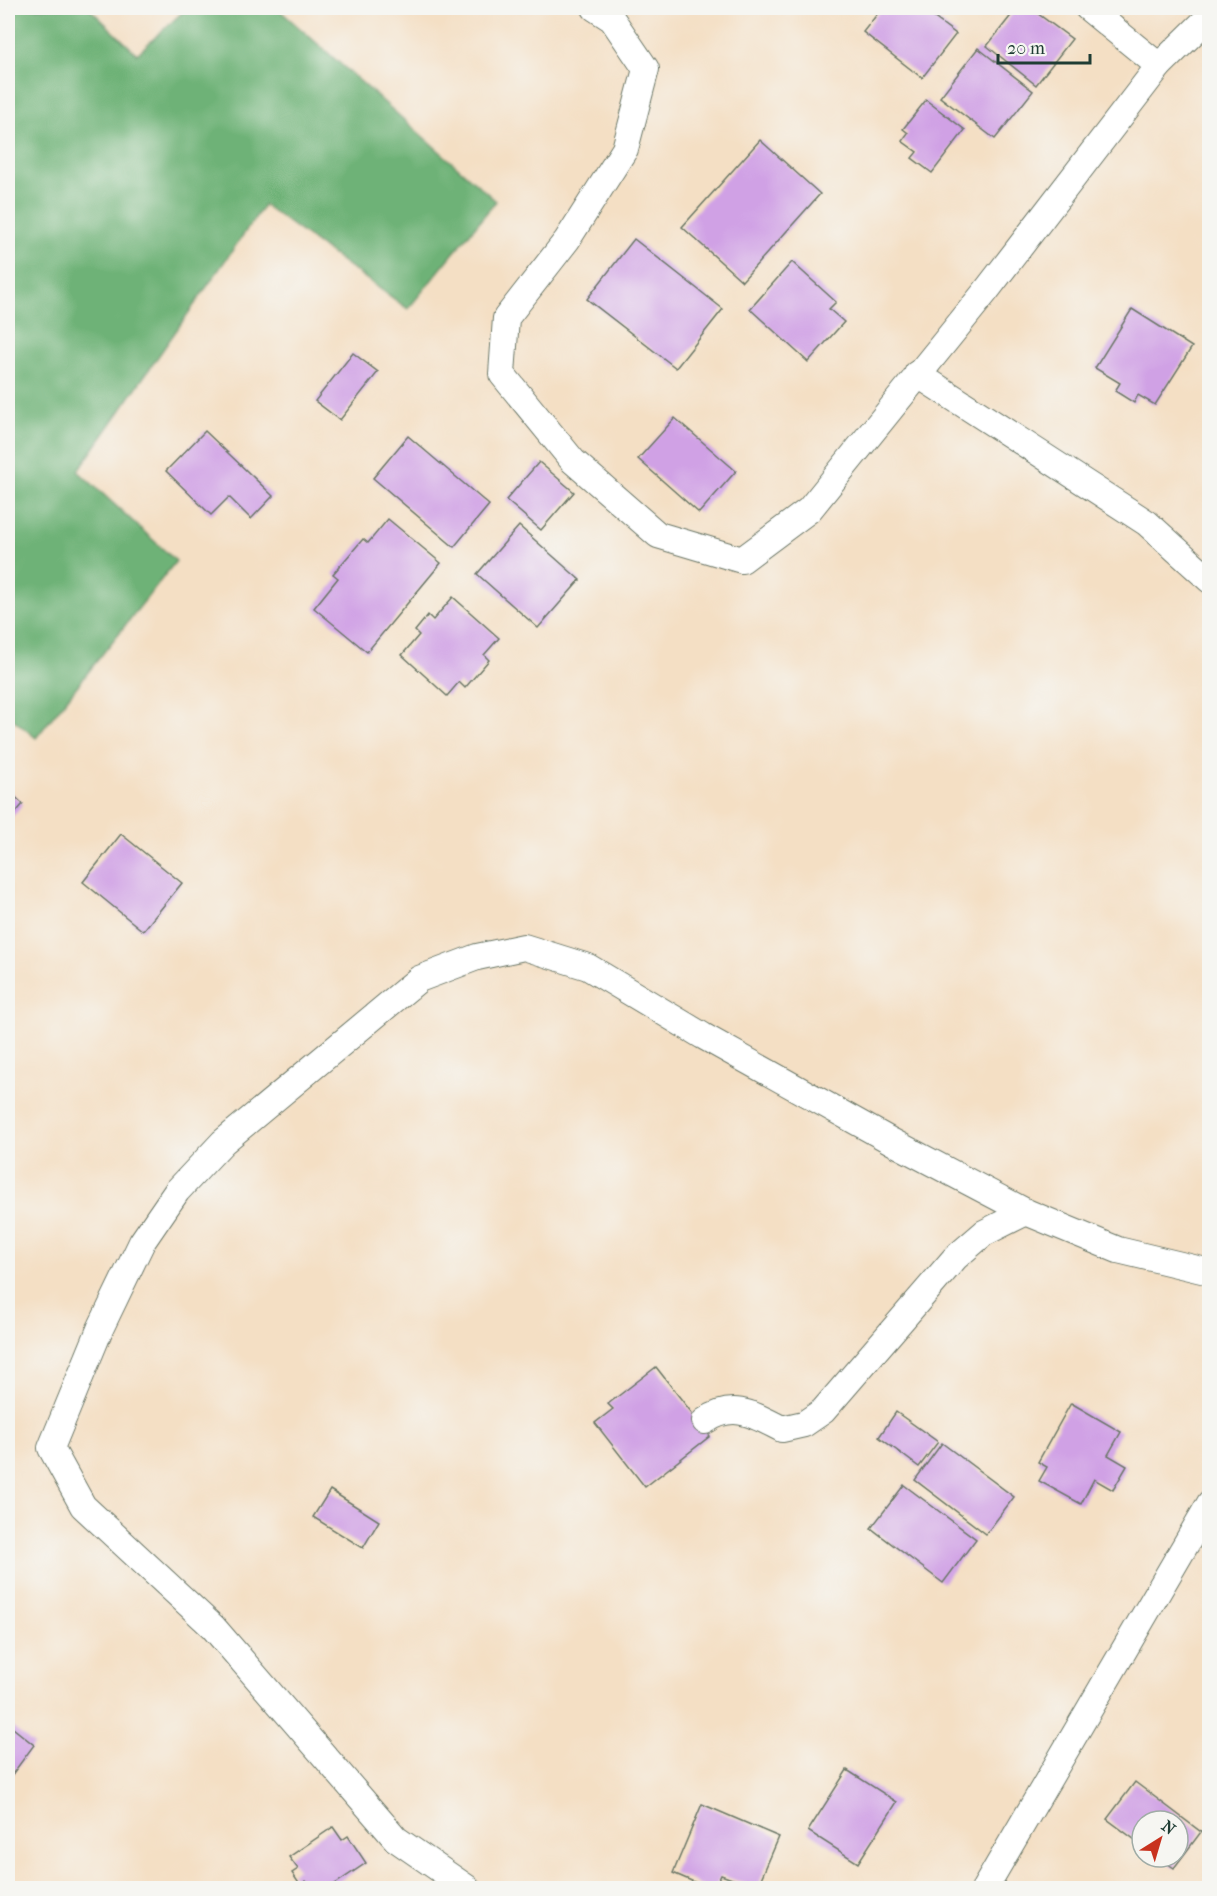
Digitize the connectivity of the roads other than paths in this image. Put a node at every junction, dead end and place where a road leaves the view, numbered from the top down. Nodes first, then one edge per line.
1 (595, 8) edge
2 (1088, 8) edge
3 (1209, 16) edge
4 (1160, 66) junction
5 (917, 374) junction
6 (1209, 580) edge
7 (1026, 1212) junction
8 (1209, 1272) edge
9 (705, 1421) dead end
10 (1209, 1503) edge
11 (467, 1888) edge
12 (985, 1888) edge

1 - 5 street
2 - 4 street
3 - 4 street
4 - 5 street
5 - 6 street
7 - 8 street
7 - 9 street
7 - 11 street
10 - 12 street

